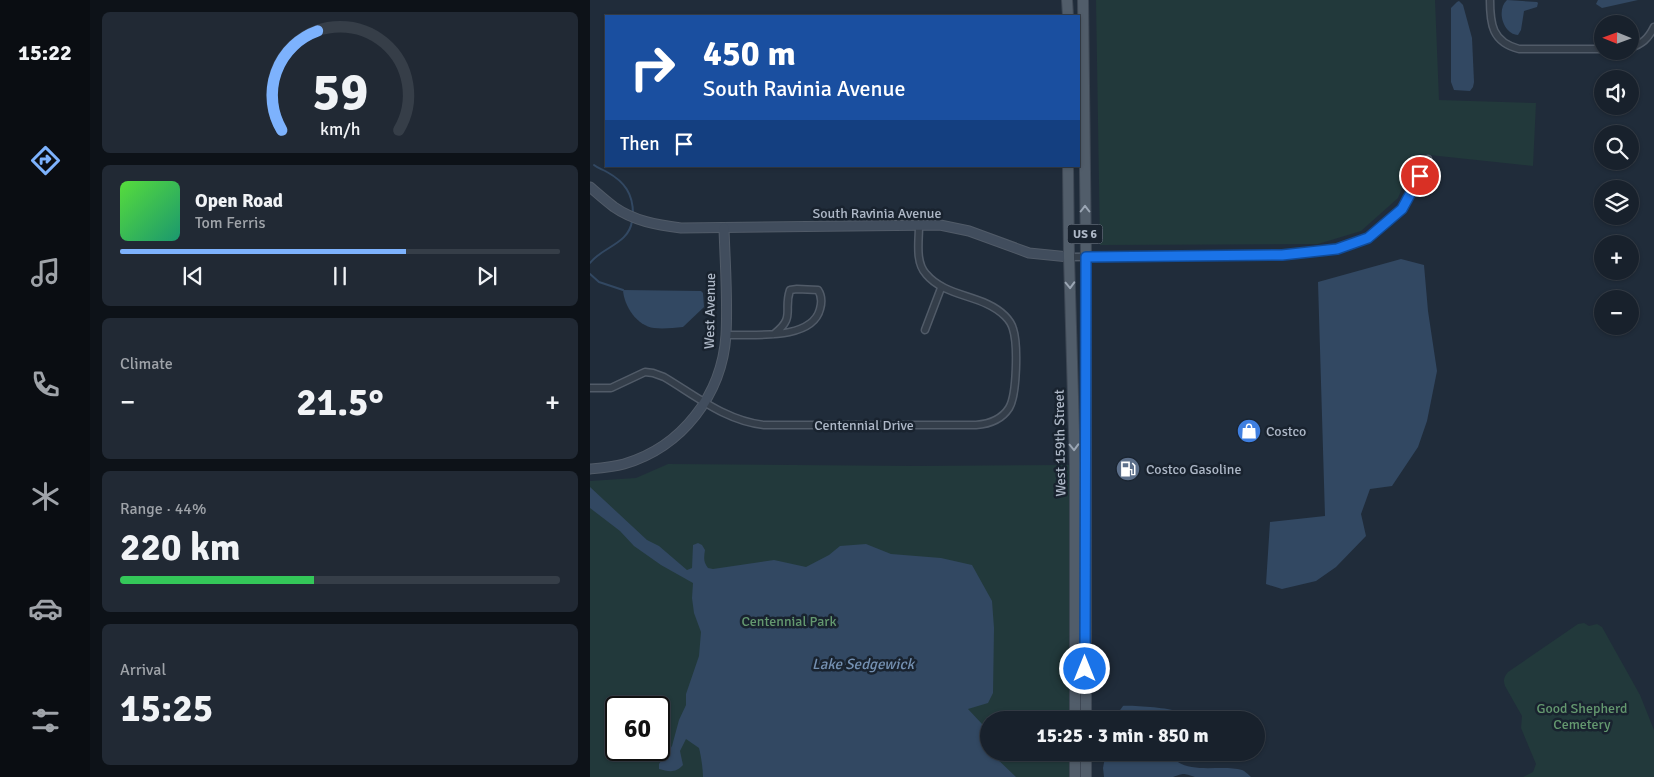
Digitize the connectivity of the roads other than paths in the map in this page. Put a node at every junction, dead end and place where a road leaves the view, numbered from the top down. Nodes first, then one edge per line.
1 (1068, 0) edge
2 (1084, 0) edge
3 (1490, 0) edge
4 (1068, 15) edge
5 (1654, 28) edge
6 (1639, 44) edge
7 (1594, 49) edge
8 (1428, 159) dead end
9 (1068, 167) edge
10 (590, 187) edge
11 (919, 226) junction
12 (724, 228) junction
13 (1069, 257) junction
14 (1086, 257) junction
15 (941, 288) junction
16 (925, 330) dead end
17 (774, 334) junction
18 (726, 335) junction
19 (590, 380) edge
20 (592, 388) edge
21 (706, 402) junction
22 (590, 469) edge
23 (1075, 711) edge
24 (1086, 711) edge
25 (1075, 761) edge
26 (1086, 761) edge
27 (1075, 777) edge
28 (1086, 777) edge

1 - 4 main road
14 -> 2 main road, West 159th Street / US 6
3 - 7 street
5 - 6 street
8 - 14 street, South Ravinia Avenue
9 - 13 main road, West 159th Street / US 6
10 - 12 street, South Ravinia Avenue
11 - 12 street, South Ravinia Avenue
11 - 13 street, South Ravinia Avenue
11 - 15 street
12 - 18 street, West Avenue
13 - 14 street, South Ravinia Avenue
13 -> 23 main road, West 159th Street / US 6
14 - 24 main road, West 159th Street / US 6
15 - 16 street
15 - 21 street, Centennial Drive
17 - 17 street
17 - 18 street
18 - 21 street, West Avenue
19 - 20 street
20 - 21 street, Centennial Drive
21 - 22 street, West Avenue
25 - 27 main road
26 - 28 main road

